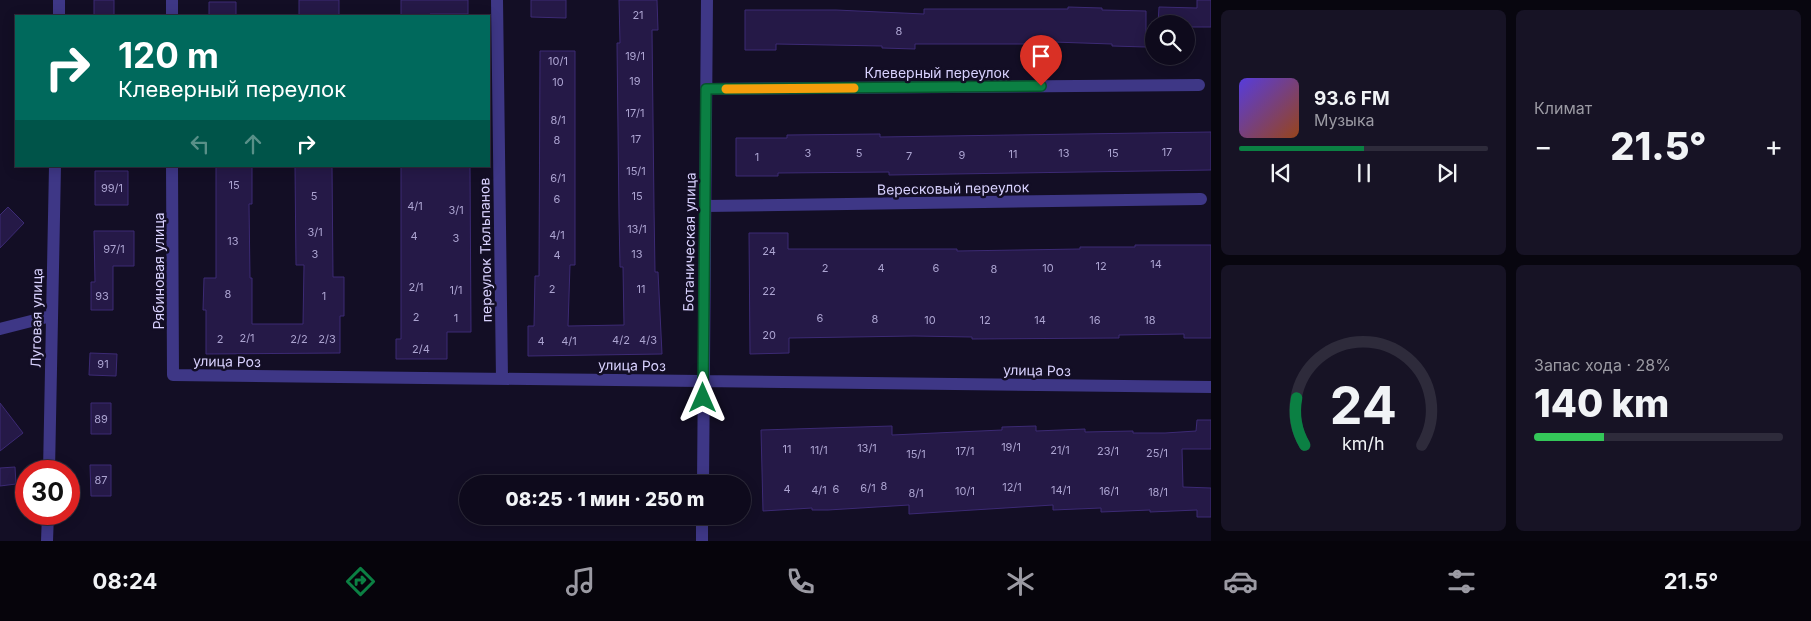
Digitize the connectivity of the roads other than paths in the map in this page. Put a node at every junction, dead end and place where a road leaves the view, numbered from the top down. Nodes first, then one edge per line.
1 (59, 0) edge
2 (172, 0) edge
3 (497, 0) edge
4 (706, 0) edge
5 (59, 15) edge
6 (172, 15) edge
7 (1199, 85) dead end
8 (706, 89) junction
9 (55, 167) edge
10 (172, 167) edge
11 (1201, 199) dead end
12 (705, 206) junction
13 (51, 316) junction
14 (0, 330) edge
15 (173, 376) joint
16 (502, 379) junction
17 (703, 381) junction
18 (1211, 387) edge
19 (49, 460) edge
20 (702, 475) edge
21 (48, 525) edge
22 (702, 525) edge
23 (47, 541) edge
24 (702, 541) edge

1 - 5 street
2 - 6 street
3 - 16 street, переулок Тюльпанов
4 - 8 street, Ботаническая улица
7 - 8 street, Клеверный переулок
8 - 12 street, Ботаническая улица
9 - 13 street, Луговая улица
10 - 15 street, Рябиновая улица
11 - 12 street, Вересковый переулок
12 - 17 street, Ботаническая улица
13 - 14 street
13 - 19 street, Луговая улица
15 - 16 street, улица Роз
16 - 17 street, улица Роз
17 - 18 street, улица Роз
17 - 20 street, Ботаническая улица
21 - 23 street
22 - 24 street

